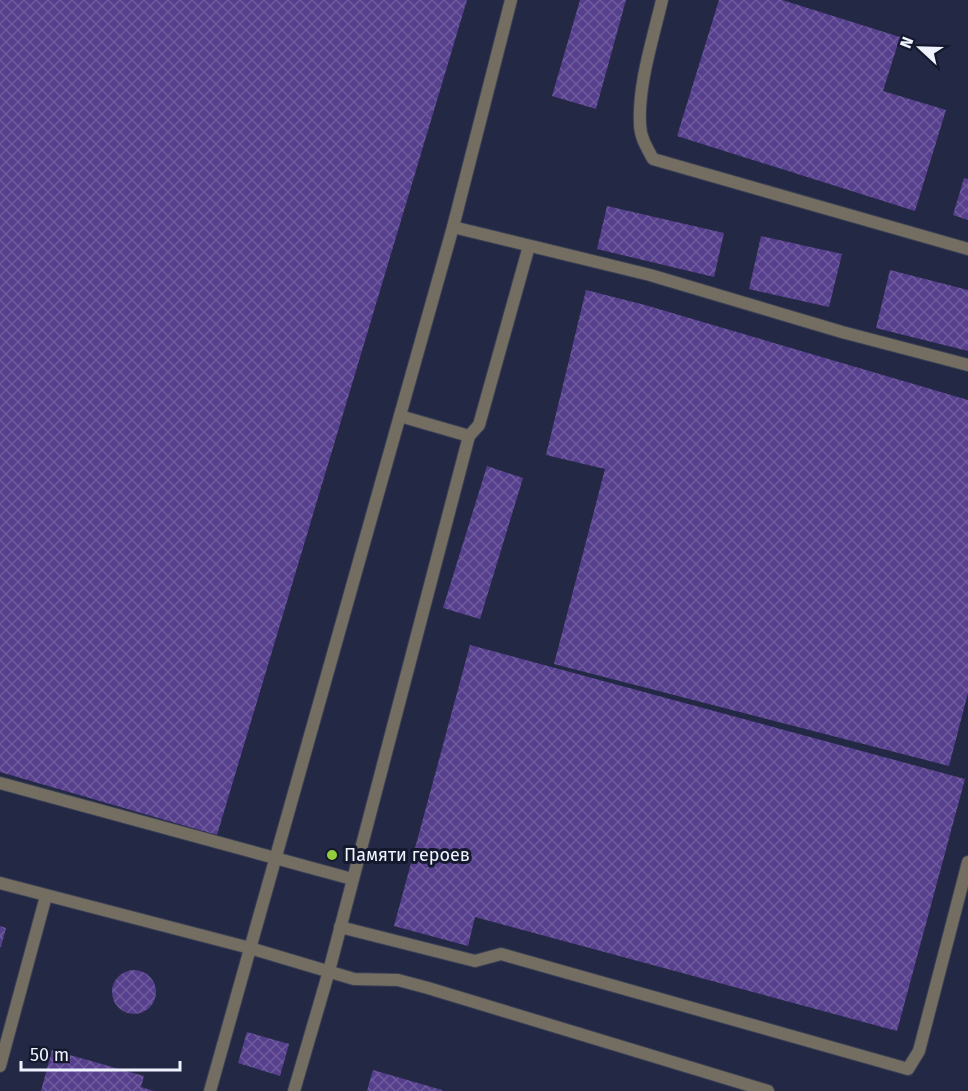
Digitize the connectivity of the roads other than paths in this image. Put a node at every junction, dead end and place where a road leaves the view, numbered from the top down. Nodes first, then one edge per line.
1 (511, 0) edge
2 (662, 0) edge
3 (453, 227) junction
4 (529, 246) junction
5 (968, 249) edge
6 (968, 365) edge
7 (400, 416) junction
8 (469, 436) junction
9 (0, 783) edge
10 (276, 859) junction
11 (968, 862) edge
12 (352, 879) junction
13 (0, 883) edge
14 (46, 896) junction
15 (340, 927) junction
16 (250, 948) junction
17 (329, 971) junction
18 (0, 1066) edge
19 (210, 1091) edge
20 (294, 1091) edge
21 (768, 1091) edge

1 - 3 lane
2 - 5 lane
3 - 4 lane
3 - 7 lane
4 - 6 lane
4 - 8 lane
7 - 8 lane
7 - 10 lane
8 - 12 lane
9 - 10 lane
10 - 12 lane
10 - 16 lane
11 - 15 lane
12 - 15 lane
13 - 14 lane
14 - 16 lane
14 - 18 lane
15 - 17 lane
16 - 17 lane
16 - 19 lane
17 - 20 lane
17 - 21 lane

